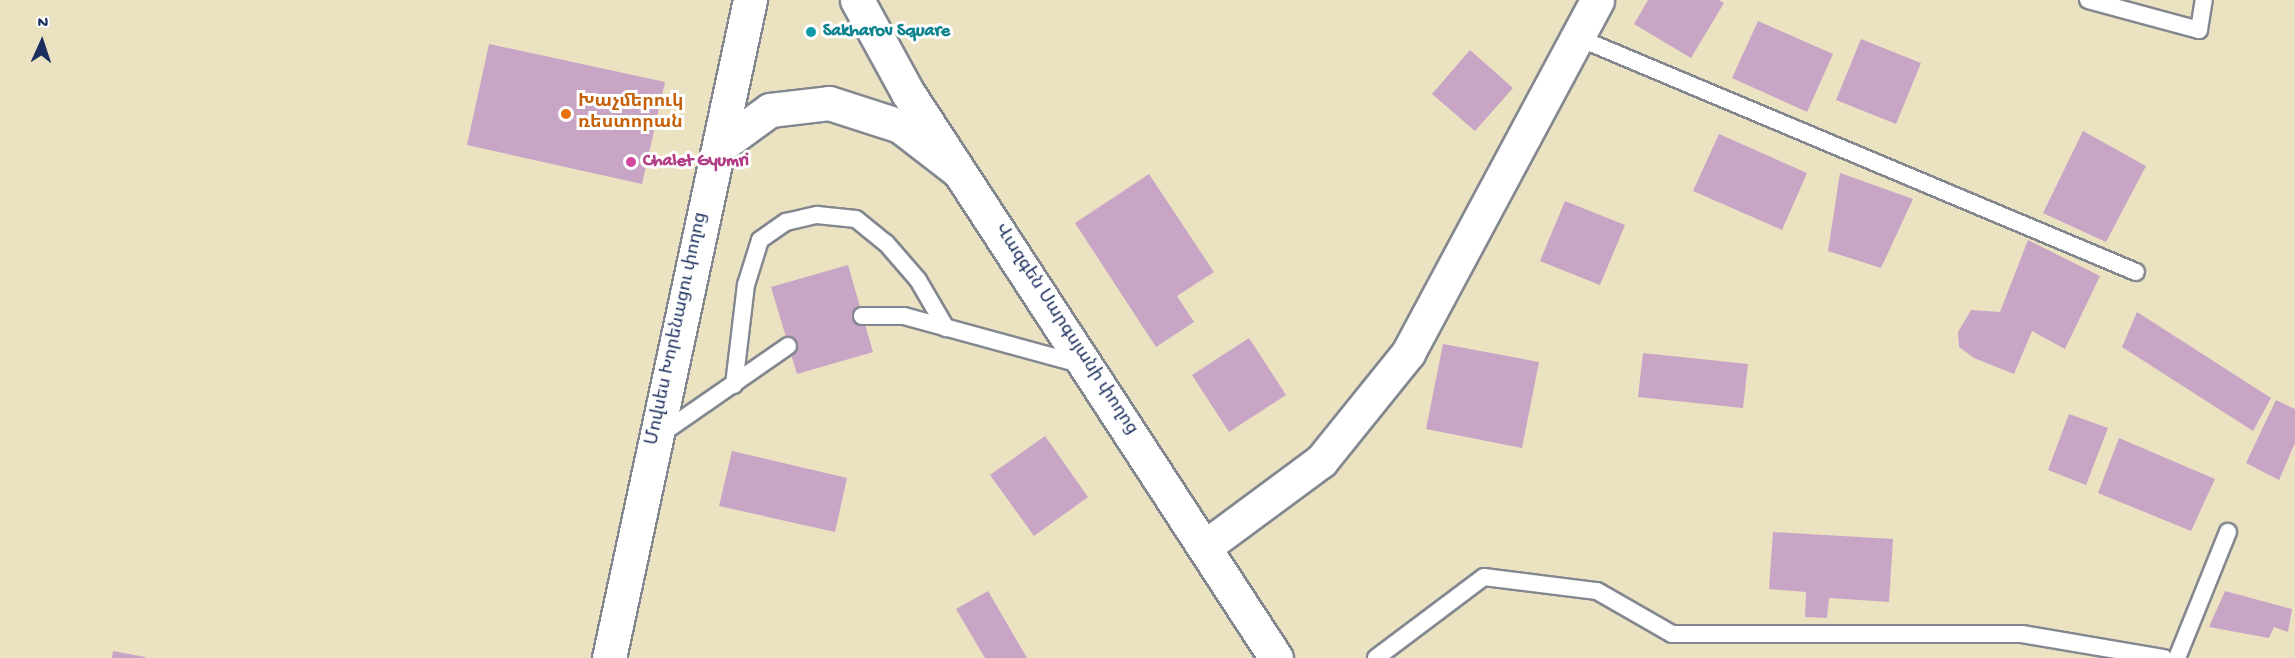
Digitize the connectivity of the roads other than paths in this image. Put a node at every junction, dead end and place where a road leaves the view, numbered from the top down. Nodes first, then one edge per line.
1 (750, 0) edge
2 (857, 0) edge
3 (1597, 0) edge
4 (2088, 0) edge
5 (2205, 0) edge
6 (1579, 38) junction
7 (719, 147) junction
8 (966, 177) junction
9 (2136, 272) dead end
10 (862, 316) dead end
11 (946, 327) junction
12 (788, 346) dead end
13 (1089, 366) junction
14 (734, 385) junction
15 (655, 438) junction
16 (2229, 532) dead end
17 (1206, 546) junction
18 (609, 658) edge
19 (1276, 658) edge
20 (1376, 658) edge
21 (2164, 658) edge
22 (2177, 658) edge

1 - 7 main road, Մովսես Խորենացու փողոց
2 - 8 main road, Վազգեն Սարգսյանի փողոց
3 - 6 main road
4 - 5 lane
6 - 9 lane
6 - 17 main road
7 - 8 main road
7 - 15 main road, Մովսես Խորենացու փողոց
8 - 13 main road, Վազգեն Սարգսյանի փողոց
10 - 11 lane
11 - 13 lane
11 - 14 lane
12 - 14 lane
13 - 17 main road, Վազգեն Սարգսյանի փողոց
14 - 15 lane
15 - 18 main road, Մովսես Խորենացու փողոց
16 - 22 lane
17 - 19 main road, Վազգեն Սարգսյանի փողոց
20 - 21 lane

